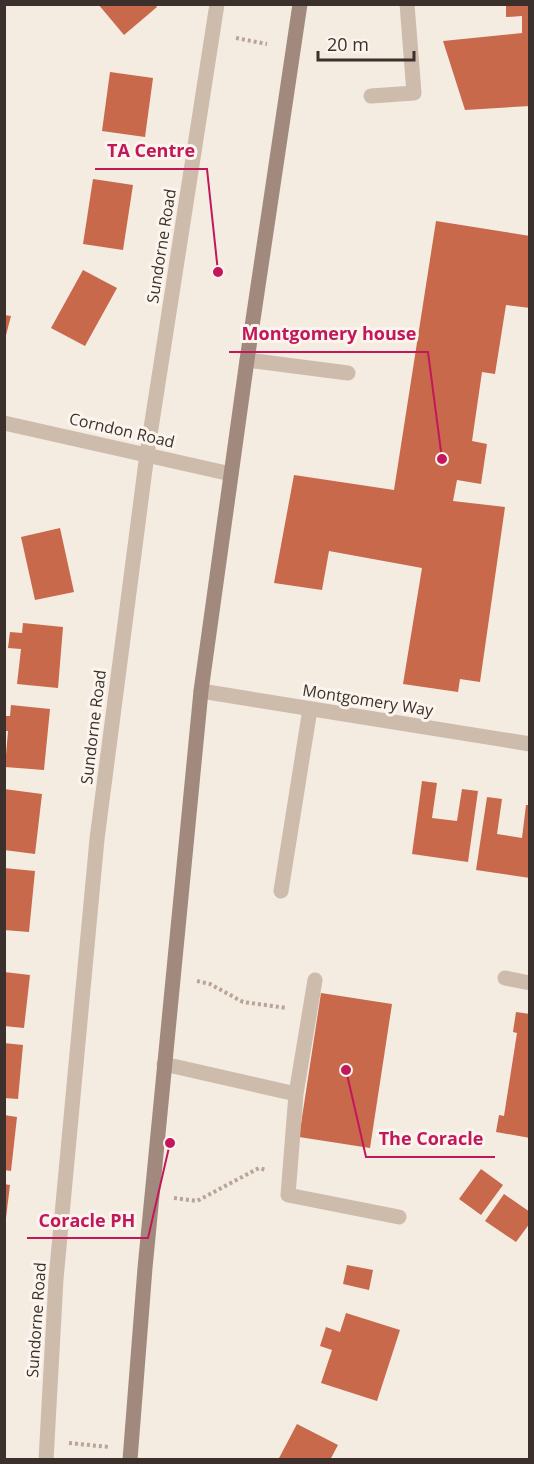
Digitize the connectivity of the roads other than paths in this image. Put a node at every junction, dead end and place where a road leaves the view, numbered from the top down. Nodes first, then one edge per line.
1 (217, 4) edge
2 (300, 4) edge
3 (407, 4) edge
4 (371, 96) dead end
5 (247, 360) junction
6 (348, 373) dead end
7 (4, 423) edge
8 (147, 454) junction
9 (231, 474) junction
10 (201, 691) junction
11 (310, 709) junction
12 (530, 744) edge
13 (281, 891) dead end
14 (505, 978) dead end
15 (315, 980) dead end
16 (530, 983) edge
17 (164, 1064) junction
18 (296, 1094) junction
19 (399, 1217) dead end
20 (131, 1454) edge
21 (46, 1460) edge

1 - 8 street, Sundorne Road
2 - 5 main road
3 - 4 street
5 - 6 street
5 - 9 main road
7 - 8 street, Corndon Road
8 - 9 street, Corndon Road
8 - 21 street, Sundorne Road
9 - 10 main road
10 - 11 street, Montgomery Way
10 - 17 main road
11 - 12 street, Montgomery Way
11 - 13 street
14 - 16 street
15 - 18 street
17 - 18 street
17 - 20 main road
18 - 19 street

